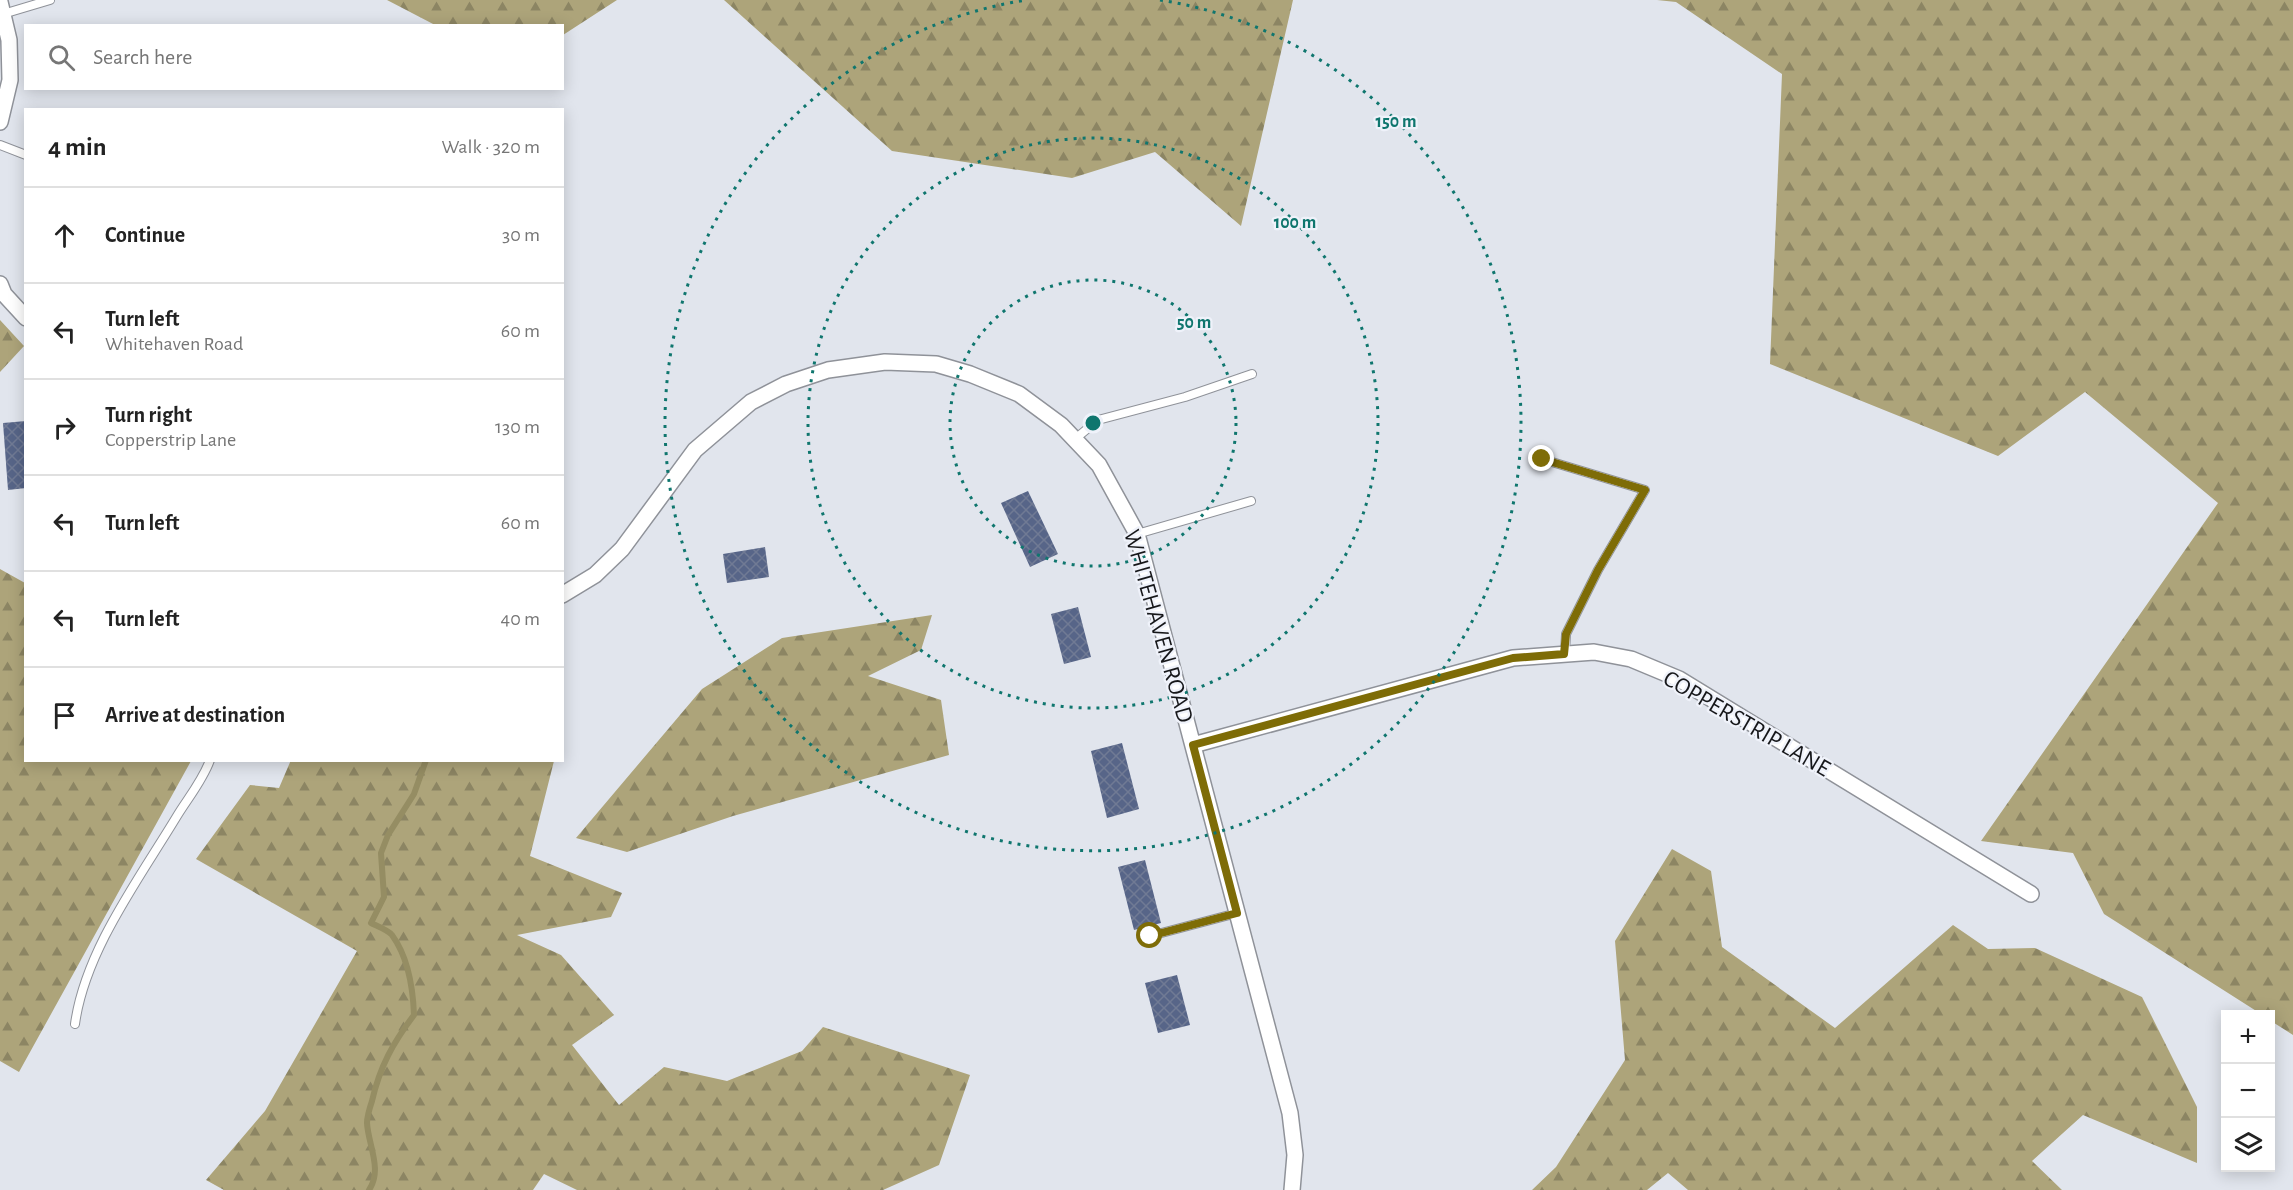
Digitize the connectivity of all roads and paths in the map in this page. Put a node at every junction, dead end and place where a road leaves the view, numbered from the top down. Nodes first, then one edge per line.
1 (50, 0) edge
2 (1, 8) edge
3 (0, 122) edge
4 (0, 145) edge
5 (24, 154) edge
6 (0, 284) edge
7 (23, 310) edge
8 (1252, 374) dead end
9 (1075, 439) junction
10 (1542, 459) dead end
11 (1251, 501) dead end
12 (1137, 534) junction
13 (564, 594) edge
14 (1564, 654) junction
15 (1193, 745) junction
16 (209, 762) edge
17 (2031, 894) dead end
18 (1237, 913) junction
19 (1150, 936) dead end
20 (75, 1024) dead end
21 (1292, 1190) edge

1 - 2 lane
2 - 3 street
4 - 5 lane
6 - 7 street
8 - 9 lane
9 - 12 street, WHITEHAVEN ROAD
9 - 13 street, WHITEHAVEN ROAD
10 - 14 lane
11 - 12 lane
12 - 15 street, WHITEHAVEN ROAD
14 - 15 street, COPPERSTRIP LANE
14 - 17 street, COPPERSTRIP LANE
15 - 18 street, WHITEHAVEN ROAD
16 - 20 lane
18 - 19 lane
18 - 21 street, WHITEHAVEN ROAD

